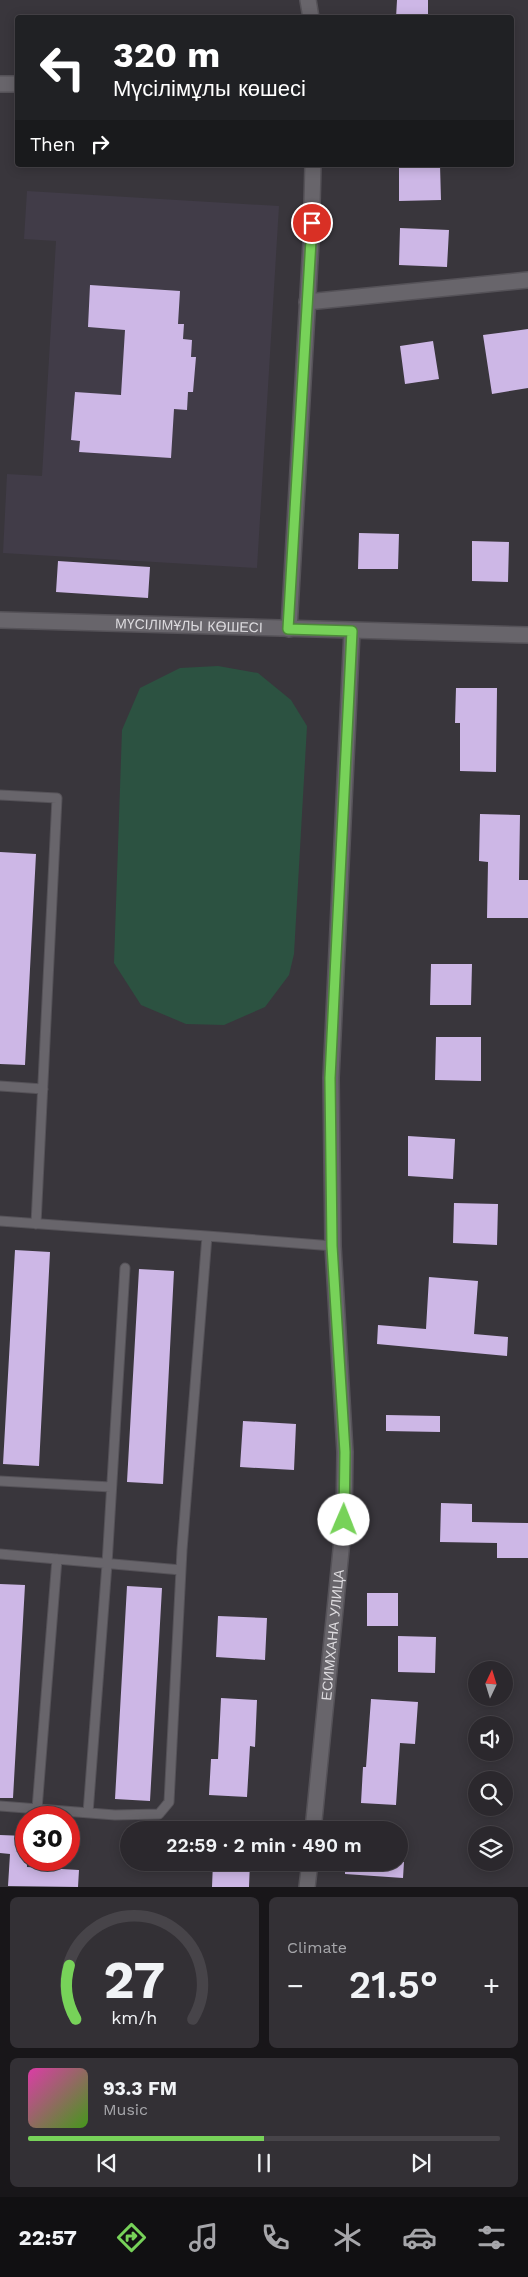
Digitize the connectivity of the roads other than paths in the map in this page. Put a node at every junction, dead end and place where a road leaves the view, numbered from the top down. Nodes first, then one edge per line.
1 (308, 0) edge
2 (310, 15) edge
3 (0, 84) edge
4 (15, 84) edge
5 (313, 167) edge
6 (528, 280) edge
7 (308, 302) junction
8 (0, 620) edge
9 (288, 629) junction
10 (352, 631) junction
11 (528, 635) edge
12 (0, 795) edge
13 (0, 1086) edge
14 (42, 1089) junction
15 (0, 1221) edge
16 (36, 1224) junction
17 (207, 1236) junction
18 (332, 1246) junction
19 (125, 1268) dead end
20 (0, 1481) edge
21 (112, 1487) junction
22 (0, 1554) edge
23 (57, 1559) junction
24 (107, 1564) junction
25 (181, 1570) junction
26 (0, 1806) edge
27 (37, 1806) edge
28 (15, 1807) edge
29 (80, 1812) edge
30 (88, 1813) junction
31 (314, 1821) edge
32 (309, 1871) edge
33 (308, 1887) edge

1 - 2 street
3 - 4 street
5 - 7 street
6 - 7 street
7 - 9 street
8 - 9 street, МҮСІЛІМҰЛЫ КӨШЕСІ
9 - 10 street, МҮСІЛІМҰЛЫ КӨШЕСІ
10 - 11 street, МҮСІЛІМҰЛЫ КӨШЕСІ
10 - 18 street, ЕСИМХАНА УЛИЦА
12 - 14 lane
13 - 14 lane
14 - 16 lane
15 - 16 lane
16 - 17 lane
17 - 18 lane
17 - 25 lane
18 - 31 street, ЕСИМХАНА УЛИЦА
19 - 21 lane
20 - 21 lane
21 - 24 lane
22 - 23 lane
23 - 24 lane
23 - 27 lane
24 - 25 lane
24 - 30 lane
25 - 30 lane
26 - 28 lane
29 - 30 lane
32 - 33 street

